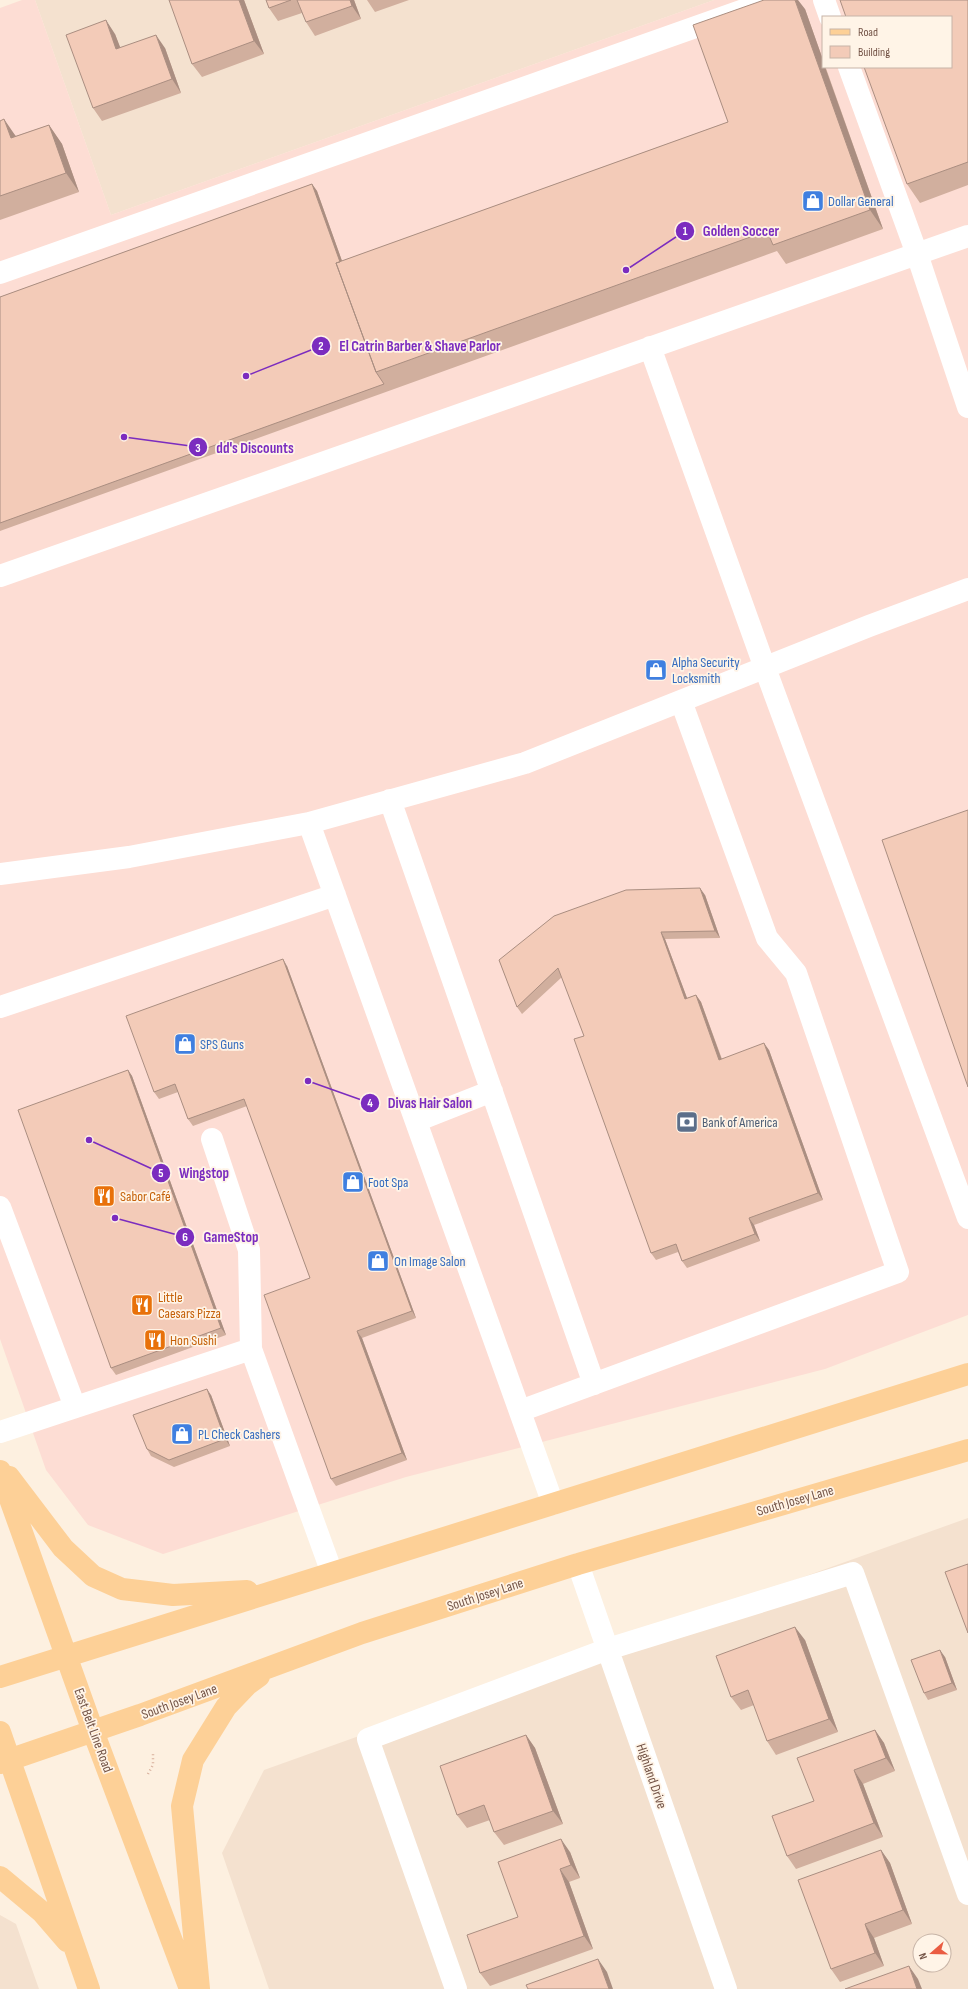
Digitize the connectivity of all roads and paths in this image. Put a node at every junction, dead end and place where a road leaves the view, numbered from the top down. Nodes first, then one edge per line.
1 (772, 0) edge
2 (824, 0) edge
3 (830, 16) edge
4 (849, 68) edge
5 (968, 236) edge
6 (917, 254) junction
7 (0, 273) edge
8 (650, 347) junction
9 (968, 407) edge
10 (0, 576) edge
11 (968, 589) edge
12 (765, 668) junction
13 (681, 701) junction
14 (390, 800) junction
15 (309, 823) junction
16 (0, 874) edge
17 (335, 895) junction
18 (0, 1006) edge
19 (492, 1091) junction
20 (416, 1121) junction
21 (212, 1139) dead end
22 (0, 1207) edge
23 (968, 1218) edge
24 (251, 1349) junction
25 (968, 1374) edge
26 (594, 1384) junction
27 (75, 1407) junction
28 (520, 1411) junction
29 (0, 1432) edge
30 (968, 1450) edge
31 (0, 1467) edge
32 (0, 1471) edge
33 (553, 1504) junction
34 (578, 1564) junction
35 (332, 1573) junction
36 (278, 1590) junction
37 (608, 1649) junction
38 (66, 1656) junction
39 (268, 1668) junction
40 (0, 1677) edge
41 (94, 1731) junction
42 (0, 1732) edge
43 (153, 1754) dead end
44 (5, 1761) edge
45 (148, 1774) dead end
46 (0, 1877) edge
47 (968, 1894) edge
48 (75, 1949) junction
49 (89, 1989) edge
50 (190, 1989) edge
51 (199, 1989) edge
52 (456, 1989) edge
53 (726, 1989) edge

1 - 7 street
2 - 3 street
4 - 6 street
5 - 6 street
6 - 8 street
6 - 9 street
8 - 10 street
8 - 12 street
11 - 12 street
12 - 13 street
12 - 23 street
13 - 14 street
13 - 26 street
14 - 15 street
14 - 19 street
15 - 16 street
15 - 17 street
17 - 18 street
17 - 20 street
19 - 20 street
19 - 26 street
20 - 28 street
21 - 24 street
22 - 27 street
24 - 27 street
24 - 35 street
25 - 33 main road
26 - 28 street
27 - 29 street
28 - 33 street
30 - 34 main road, South Josey Lane
31 - 36 main road
32 - 38 main road, East Belt Line Road
33 - 35 main road
34 - 37 street, Highland Drive
34 - 39 main road, South Josey Lane
35 - 36 main road
36 - 38 main road
37 - 47 street
37 - 52 street
37 - 53 street, Highland Drive
38 - 40 main road
38 - 41 main road, East Belt Line Road
39 - 41 main road, South Josey Lane
39 - 51 main road
41 - 44 main road, South Josey Lane
41 - 50 main road, East Belt Line Road
42 - 44 main road
43 - 45 path
44 - 48 main road
46 - 48 main road
48 - 49 main road

